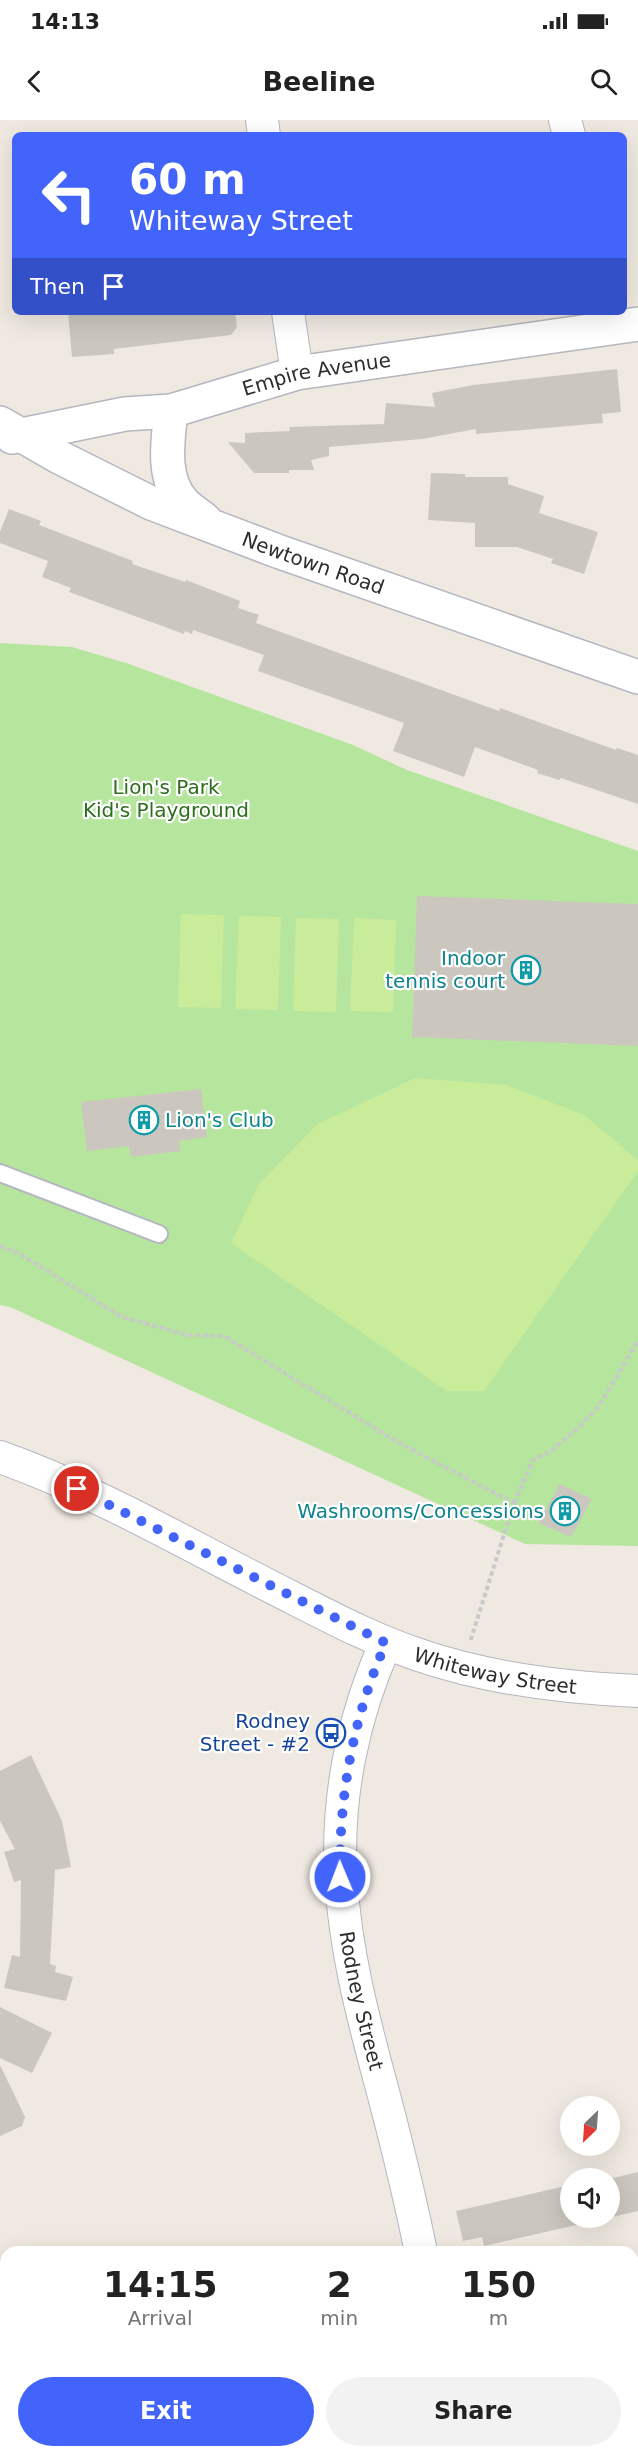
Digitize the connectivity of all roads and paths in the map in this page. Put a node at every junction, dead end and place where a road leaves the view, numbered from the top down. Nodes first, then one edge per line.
1 (288, 315) edge
2 (619, 321) edge
3 (297, 373) junction
4 (171, 411) junction
5 (7, 433) edge
6 (213, 527) junction
7 (638, 677) edge
8 (0, 1173) edge
9 (159, 1234) dead end
10 (0, 1245) edge
11 (638, 1340) edge
12 (0, 1457) edge
13 (514, 1503) junction
14 (386, 1643) junction
15 (469, 1646) dead end
16 (638, 1691) edge
17 (420, 2246) edge

1 - 3 street
2 - 3 street, Empire Avenue
3 - 4 street, Empire Avenue
4 - 5 street, Empire Avenue
4 - 6 street
5 - 6 street, Newtown Road
6 - 7 street, Newtown Road
8 - 9 lane
10 - 13 path
11 - 13 path
12 - 14 street, Whiteway Street
13 - 15 path
14 - 16 street, Whiteway Street
14 - 17 street, Rodney Street

